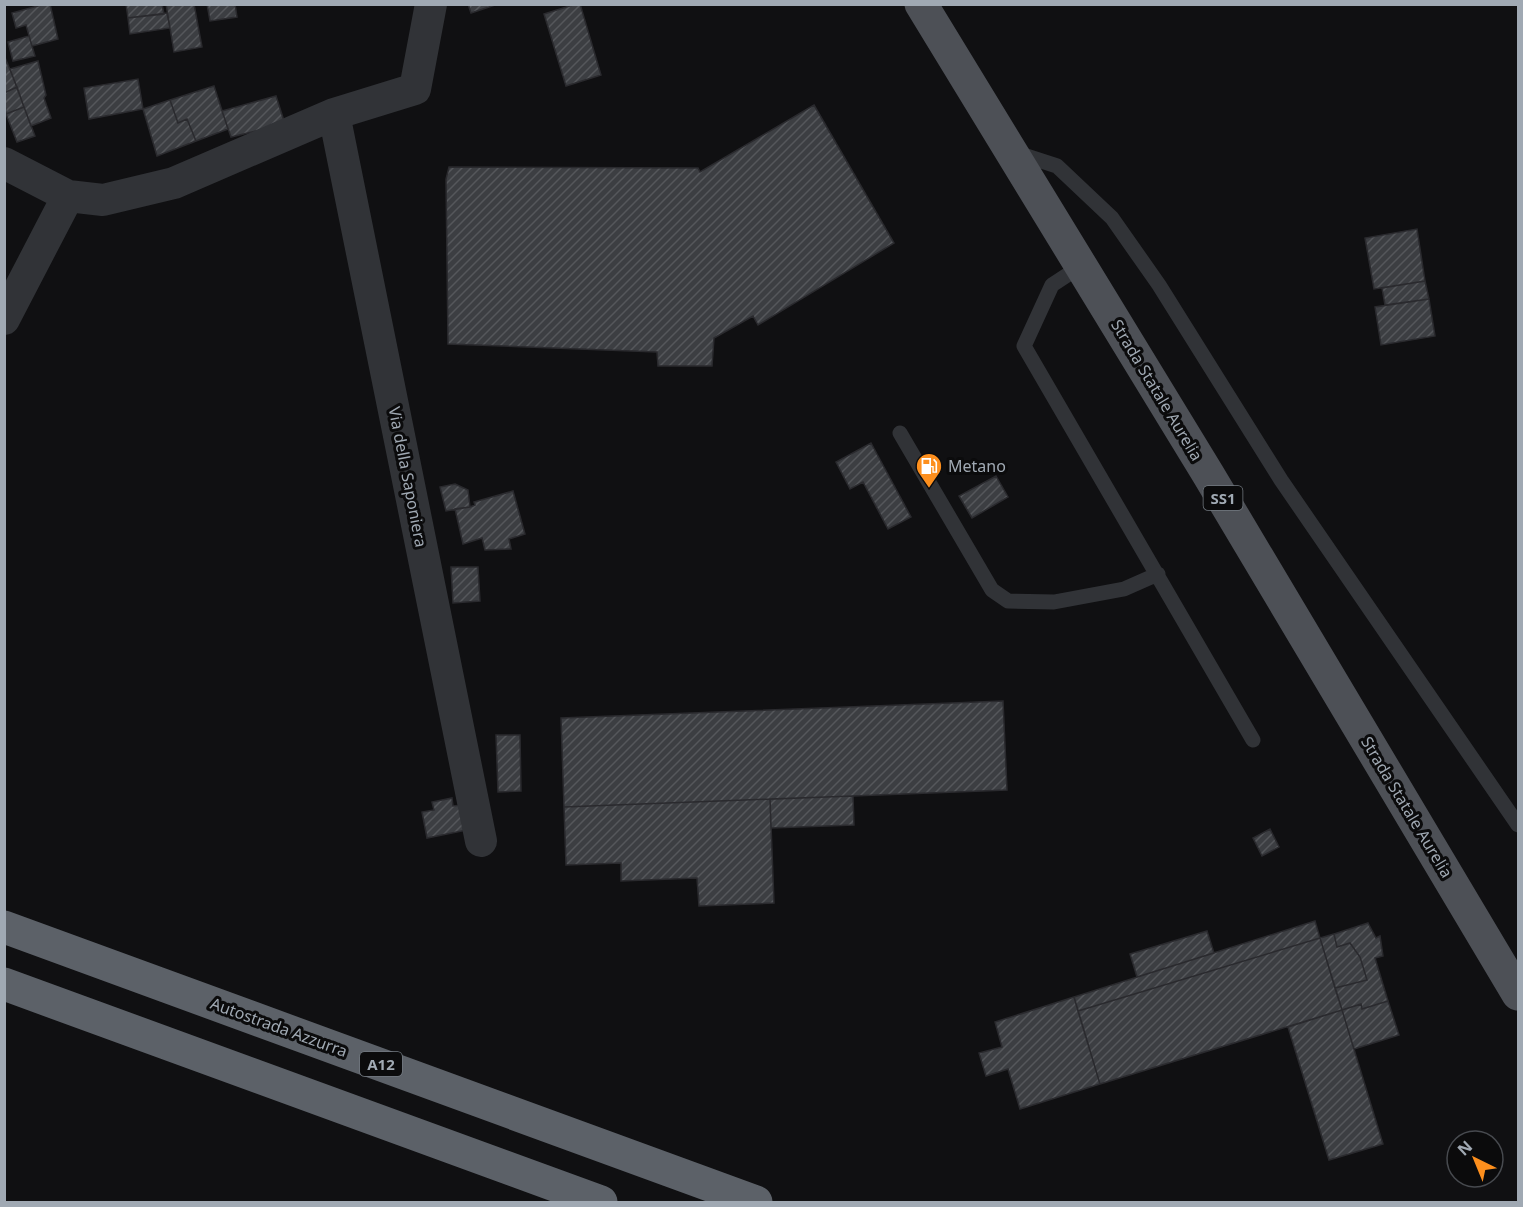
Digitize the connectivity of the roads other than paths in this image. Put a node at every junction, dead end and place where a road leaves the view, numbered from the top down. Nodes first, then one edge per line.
1 (431, 4) edge
2 (921, 4) edge
3 (334, 114) junction
4 (1011, 151) junction
5 (4, 163) edge
6 (68, 196) junction
7 (1081, 266) junction
8 (4, 319) edge
9 (900, 433) dead end
10 (1158, 574) junction
11 (1253, 740) dead end
12 (1518, 825) edge
13 (482, 841) dead end
14 (4, 927) edge
15 (4, 984) edge
16 (1518, 994) edge
17 (601, 1203) edge
18 (756, 1203) edge

1 - 3 street
2 - 4 main road, Strada Statale Aurelia / SS1
3 - 6 street
3 - 13 street, Via della Saponiera
4 - 7 main road, Strada Statale Aurelia / SS1
4 - 12 lane
5 - 6 street
6 - 8 street
7 - 10 lane
7 - 16 main road, Strada Statale Aurelia / SS1
9 - 10 lane
10 - 11 lane
14 - 18 highway, Autostrada Azzurra / A12
15 - 17 highway

